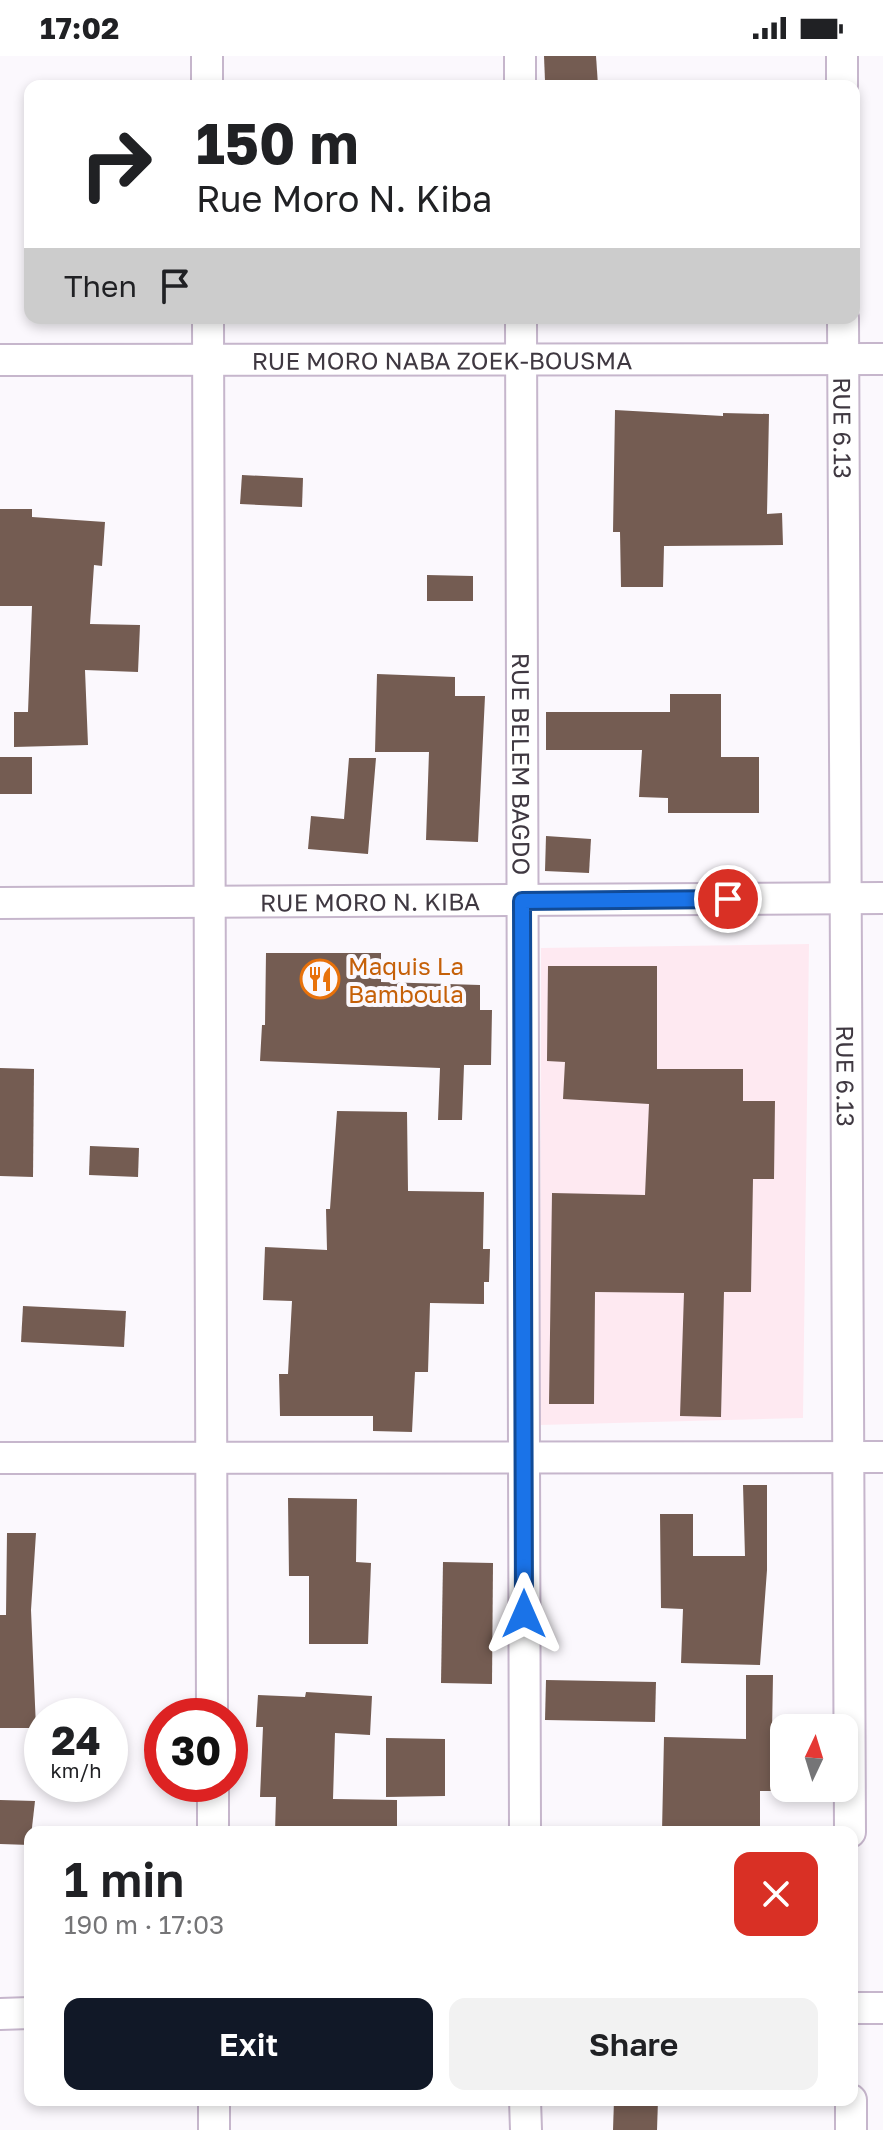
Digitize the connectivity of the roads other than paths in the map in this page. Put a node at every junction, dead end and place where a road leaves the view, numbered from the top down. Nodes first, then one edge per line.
1 (207, 56) edge
2 (520, 56) edge
3 (842, 56) edge
4 (207, 80) edge
5 (520, 80) edge
6 (842, 80) edge
7 (208, 324) edge
8 (521, 324) edge
9 (843, 324) edge
10 (843, 359) junction
11 (883, 359) edge
12 (0, 360) edge
13 (208, 360) junction
14 (521, 360) junction
15 (883, 898) edge
16 (846, 899) junction
17 (522, 901) junction
18 (210, 902) junction
19 (0, 903) edge
20 (848, 1457) junction
21 (883, 1457) edge
22 (0, 1458) edge
23 (524, 1458) junction
24 (212, 1459) junction
25 (212, 1698) edge
26 (213, 1802) edge
27 (213, 1826) edge
28 (525, 1826) edge
29 (850, 1826) edge
30 (858, 2008) edge
31 (883, 2008) edge
32 (24, 2013) edge
33 (0, 2014) edge
34 (214, 2106) edge
35 (525, 2106) edge
36 (851, 2106) edge
37 (214, 2130) edge
38 (526, 2130) edge
39 (851, 2130) edge

1 - 4 street
2 - 5 street
3 - 6 street
7 - 13 street
8 - 14 street, RUE BELEM BAGDO
9 - 10 street, RUE 6.13
10 - 11 street, RUE MORO NABA ZOEK-BOUSMA
10 - 14 street, RUE MORO NABA ZOEK-BOUSMA
10 - 16 street, RUE 6.13
12 - 13 street, RUE MORO NABA ZOEK-BOUSMA
13 - 14 street, RUE MORO NABA ZOEK-BOUSMA
13 - 18 street
14 - 17 street, RUE BELEM BAGDO
15 - 16 street, RUE MORO N. KIBA
16 - 17 street, RUE MORO N. KIBA
16 - 20 street, RUE 6.13
17 - 18 street, RUE MORO N. KIBA
17 - 23 street, RUE BELEM BAGDO
18 - 19 street, RUE MORO N. KIBA
18 - 24 street
20 - 21 street
20 - 23 street
20 - 29 street, RUE 6.13
22 - 24 street
23 - 24 street
23 - 28 street, RUE BELEM BAGDO
24 - 25 street
26 - 27 street
30 - 31 street
32 - 33 street
34 - 37 street
35 - 38 street
36 - 39 street

